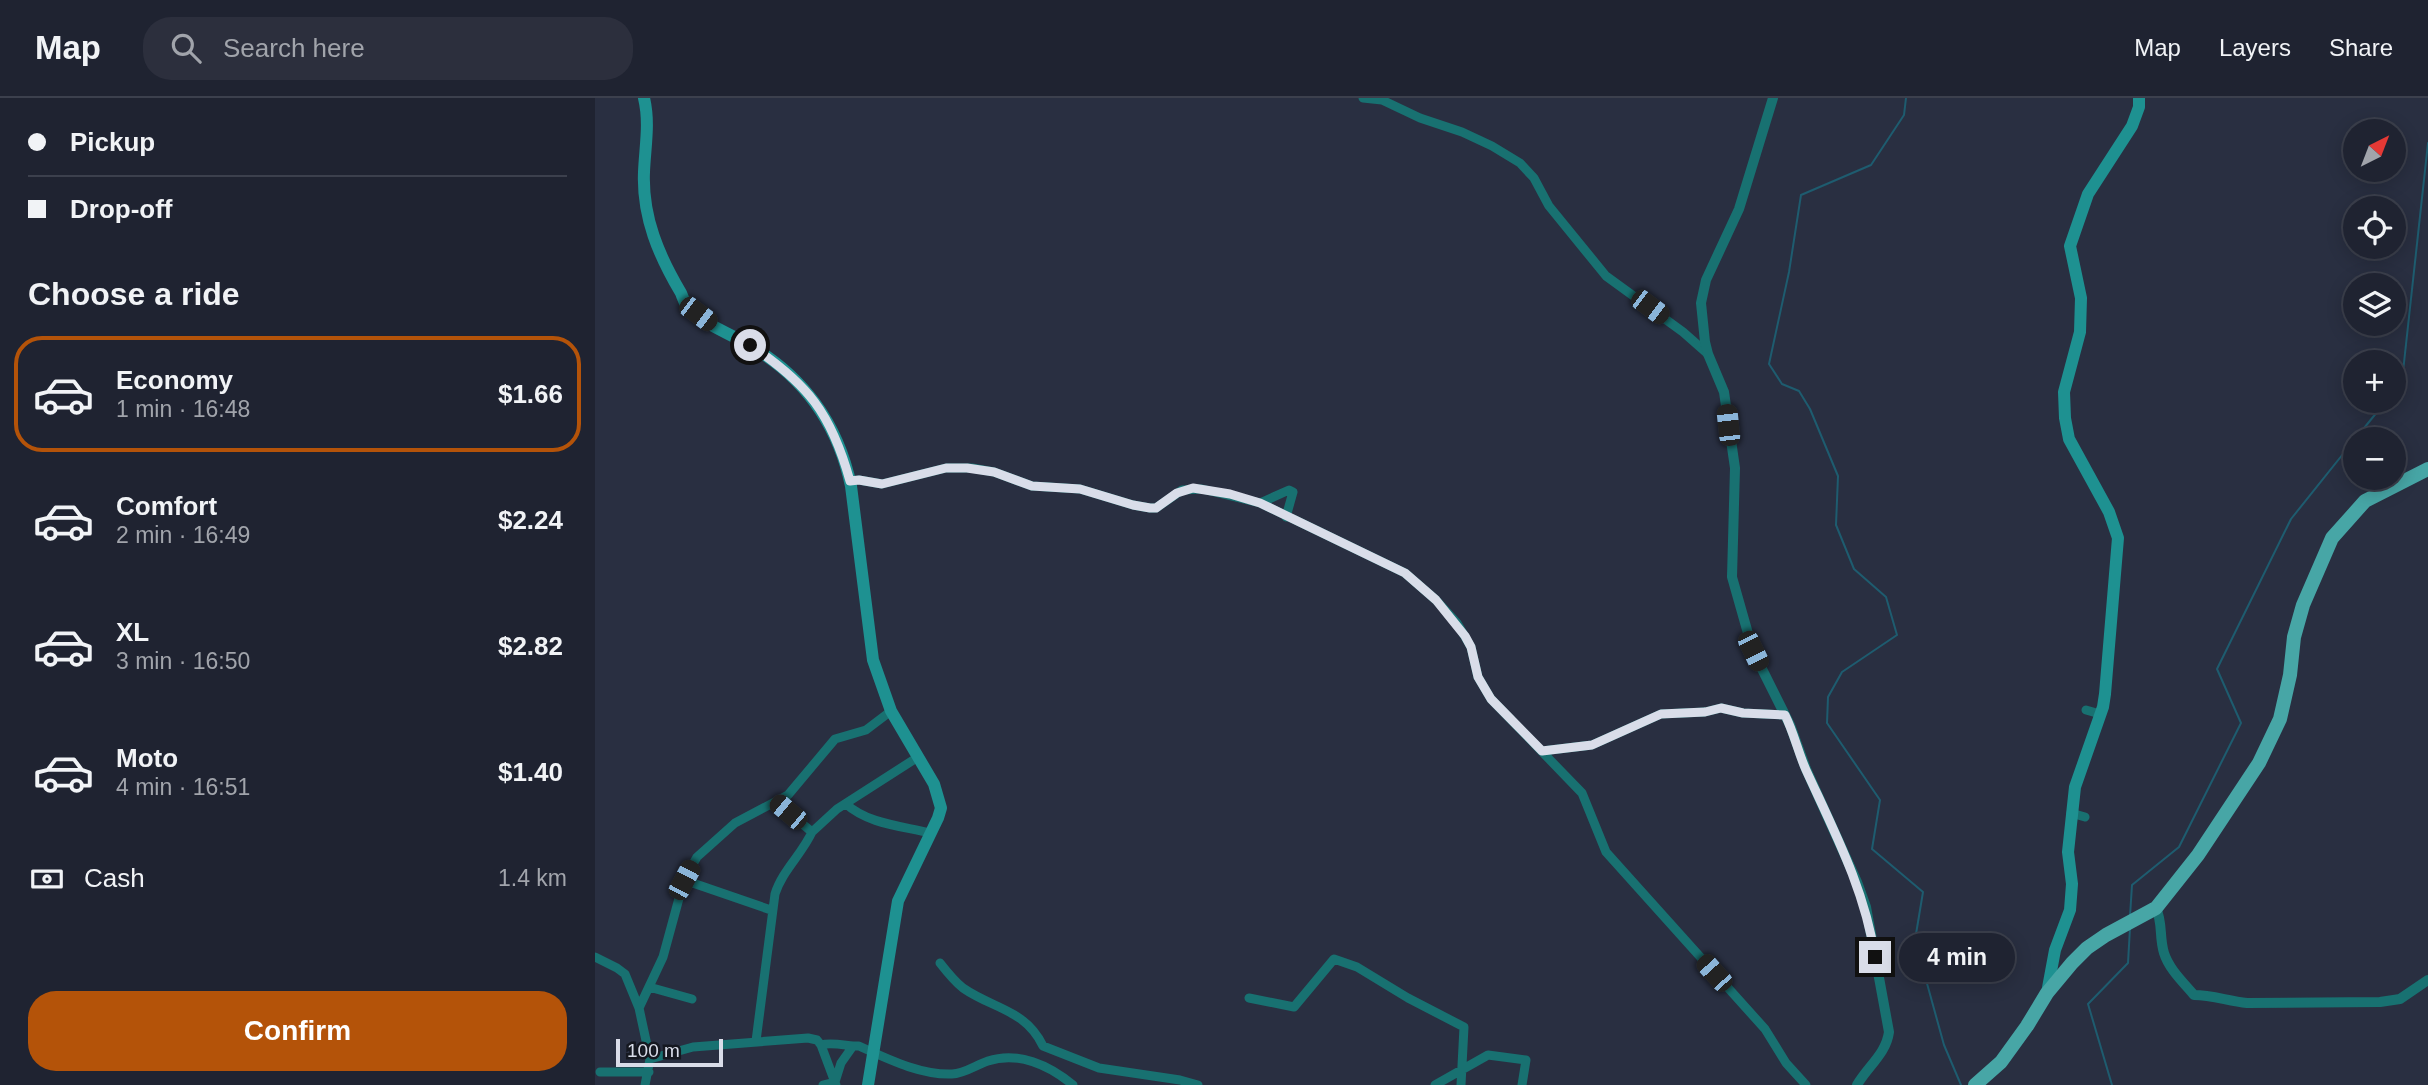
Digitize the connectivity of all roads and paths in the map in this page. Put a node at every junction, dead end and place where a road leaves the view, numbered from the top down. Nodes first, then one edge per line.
1 (644, 98) edge
2 (1363, 98) edge
3 (1773, 98) edge
4 (2139, 98) edge
5 (1641, 286) dead end
6 (1637, 297) junction
7 (1707, 354) junction
8 (2428, 469) edge
9 (850, 481) junction
10 (1260, 503) junction
11 (1286, 517) junction
12 (2086, 709) dead end
13 (891, 711) junction
14 (1785, 715) junction
15 (2100, 715) junction
16 (1542, 751) junction
17 (918, 757) junction
18 (776, 802) junction
19 (846, 804) junction
20 (2071, 813) junction
21 (2085, 817) dead end
22 (812, 832) junction
23 (930, 833) junction
24 (684, 880) junction
25 (2156, 908) junction
26 (771, 910) junction
27 (595, 957) edge
28 (940, 963) dead end
29 (2428, 980) edge
30 (649, 987) junction
31 (2047, 993) junction
32 (1249, 998) dead end
33 (692, 999) dead end
34 (639, 1008) junction
35 (756, 1041) junction
36 (821, 1045) junction
37 (853, 1046) junction
38 (874, 1053) junction
39 (650, 1059) junction
40 (1462, 1068) junction
41 (600, 1072) dead end
42 (649, 1072) junction
43 (836, 1084) edge
44 (645, 1085) edge
45 (823, 1085) edge
46 (868, 1085) edge
47 (1073, 1085) edge
48 (1198, 1085) edge
49 (1435, 1085) edge
50 (1461, 1085) edge
51 (1522, 1085) edge
52 (1805, 1085) edge
53 (1857, 1085) edge
54 (1975, 1085) edge

1 - 9 main road
2 - 6 street
3 - 7 street
4 - 15 main road
5 - 6 street
6 - 7 street
7 - 14 street
8 - 25 main road
9 - 10 street
9 - 13 main road
10 - 11 street
10 - 11 street
11 - 16 street
12 - 15 street
13 - 17 main road
13 - 18 street
14 - 16 street
14 - 53 street
15 - 20 main road
16 - 52 street
17 - 19 street
17 - 23 main road
18 - 22 street
18 - 24 street
19 - 22 street
19 - 23 street
20 - 21 street
20 - 31 main road
22 - 26 street
23 - 38 main road
24 - 26 street
24 - 30 street
25 - 29 street
25 - 31 main road
26 - 35 street
27 - 34 street
28 - 48 street
30 - 33 street
30 - 34 street
31 - 54 main road
32 - 40 street
34 - 39 street
35 - 36 street
35 - 39 street
36 - 37 street
36 - 43 street
37 - 38 street
37 - 43 street
38 - 46 main road
38 - 47 street
39 - 42 street
40 - 49 street
40 - 50 street
40 - 51 street
41 - 42 street
42 - 44 street
43 - 45 street

